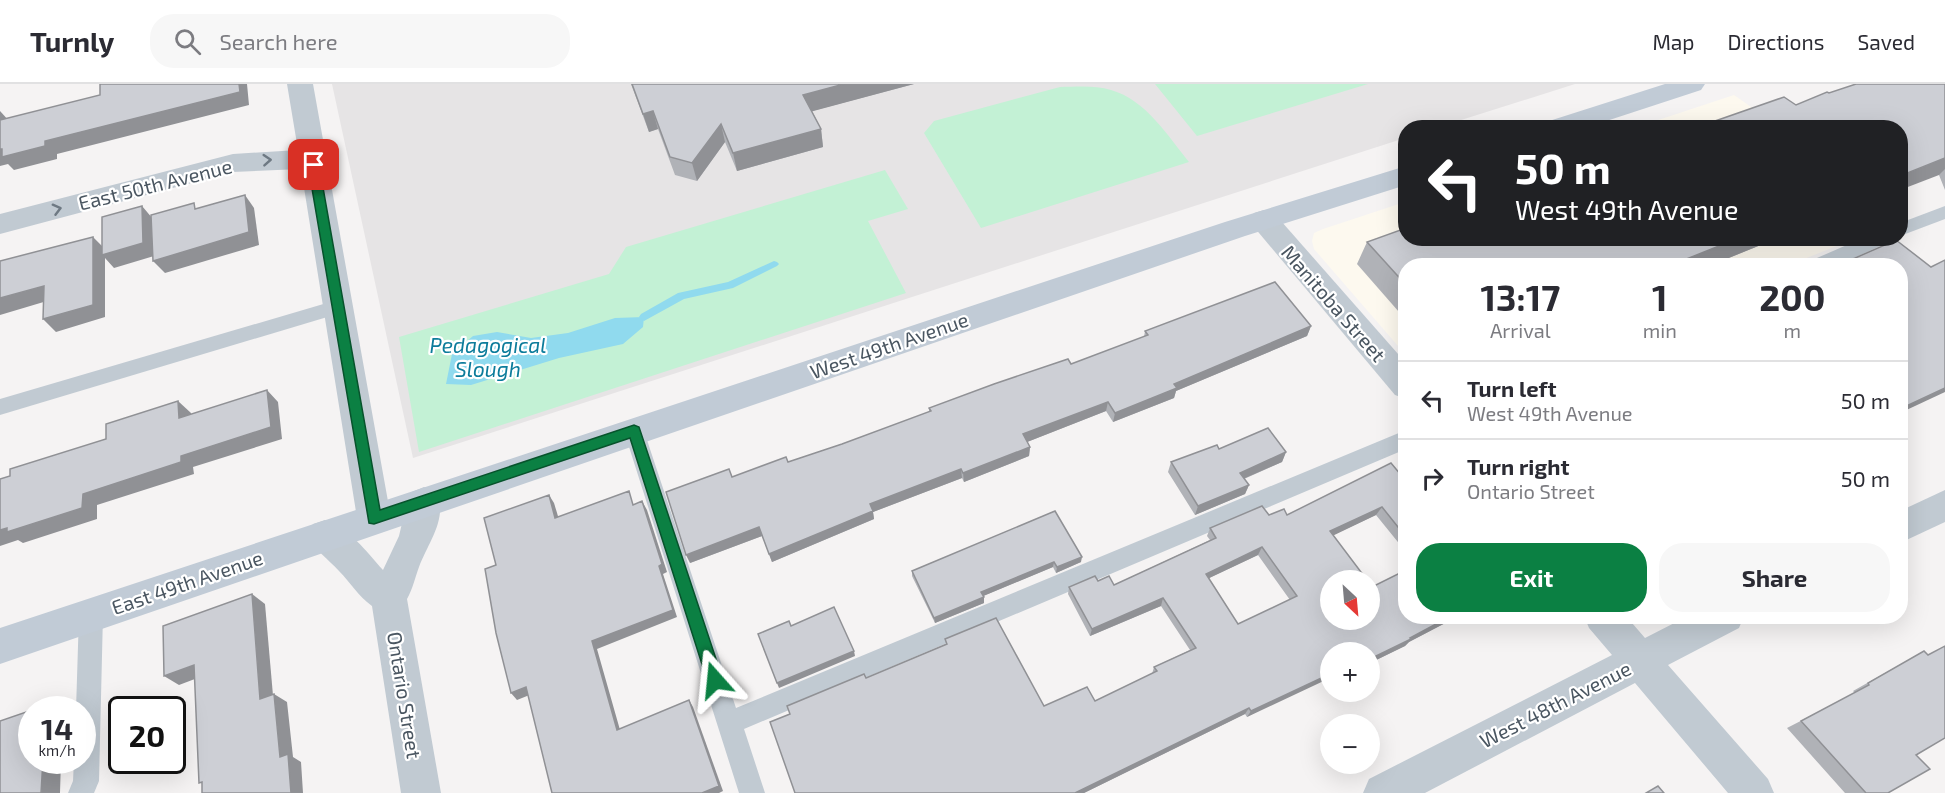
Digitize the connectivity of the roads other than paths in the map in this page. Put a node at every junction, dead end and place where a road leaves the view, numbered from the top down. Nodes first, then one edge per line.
1 (300, 84) edge
2 (1692, 84) edge
3 (1580, 120) edge
4 (313, 159) junction
5 (1398, 178) edge
6 (1945, 212) edge
7 (1264, 220) junction
8 (0, 224) edge
9 (1908, 227) edge
10 (1863, 246) edge
11 (1835, 258) edge
12 (336, 307) junction
13 (1398, 377) edge
14 (0, 407) edge
15 (634, 431) junction
16 (1398, 442) edge
17 (423, 502) junction
18 (1945, 505) edge
19 (374, 518) junction
20 (1908, 524) edge
21 (325, 535) junction
22 (389, 597) junction
23 (91, 614) junction
24 (1609, 624) edge
25 (1711, 624) edge
26 (0, 646) edge
27 (1641, 660) junction
28 (729, 723) junction
29 (81, 793) edge
30 (421, 793) edge
31 (752, 793) edge
32 (1383, 793) edge
33 (1754, 793) edge

1 - 4 street
2 - 3 street
8 -> 4 street, East 50th Avenue
4 - 12 street
5 - 7 street, West 49th Avenue
6 - 9 lane
7 - 13 street, Manitoba Street
7 - 15 street, West 49th Avenue
10 - 11 lane
12 - 14 lane
12 - 19 street
15 - 17 street, West 49th Avenue
15 - 28 lane
16 - 28 lane
17 - 19 street, West 49th Avenue
17 - 22 street
18 - 20 street
19 - 21 street, East 49th Avenue
21 - 22 street
21 - 23 street, East 49th Avenue
22 - 30 street, Ontario Street
23 - 26 street, East 49th Avenue
23 - 29 lane
24 - 27 street
25 - 27 street, West 48th Avenue
27 - 32 street, West 48th Avenue
27 - 33 street
28 - 31 lane

